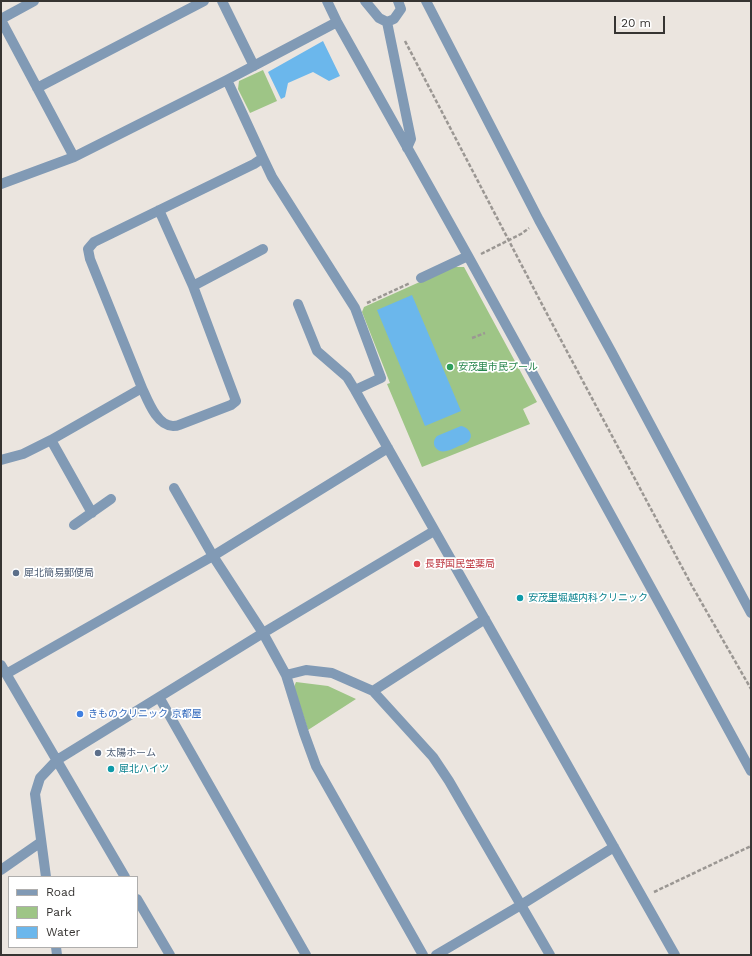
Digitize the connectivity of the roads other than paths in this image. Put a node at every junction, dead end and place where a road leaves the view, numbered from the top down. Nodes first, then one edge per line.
1 (34, 1) edge
2 (204, 1) edge
3 (222, 1) edge
4 (327, 1) edge
5 (366, 1) edge
6 (398, 1) edge
7 (426, 1) edge
8 (1, 19) edge
9 (337, 22) junction
10 (386, 22) junction
11 (254, 66) junction
12 (227, 80) junction
13 (37, 88) junction
14 (407, 148) junction
15 (74, 157) junction
16 (263, 158) junction
17 (1, 184) edge
18 (159, 210) junction
19 (263, 249) dead end
20 (473, 256) junction
21 (421, 278) road end
22 (193, 286) junction
23 (298, 304) dead end
24 (142, 388) junction
25 (355, 390) junction
26 (51, 440) junction
27 (388, 448) junction
28 (1, 460) edge
29 (174, 488) dead end
30 (111, 499) dead end
31 (92, 513) junction
32 (74, 525) dead end
33 (434, 531) junction
34 (213, 556) junction
35 (751, 613) edge
36 (485, 620) junction
37 (263, 633) junction
38 (1, 665) edge
39 (6, 674) junction
40 (286, 675) junction
41 (373, 691) junction
42 (159, 697) junction
43 (57, 760) junction
44 (751, 771) edge
45 (42, 842) junction
46 (614, 847) junction
47 (1, 870) edge
48 (46, 876) edge
49 (124, 876) edge
50 (138, 900) edge
51 (521, 905) junction
52 (170, 955) edge
53 (306, 955) edge
54 (423, 955) edge
55 (436, 955) edge
56 (550, 955) edge
57 (675, 955) edge

1 - 8 street
2 - 13 street
3 - 11 street
4 - 9 street
5 - 10 street
6 - 10 street
7 - 35 street
8 - 13 street
9 - 11 street
9 - 14 street
10 - 14 street
11 - 12 street
12 - 15 street
12 - 16 street
13 - 15 street
14 - 20 street
15 - 17 street
16 - 18 street
16 - 25 street
18 - 22 street
18 - 24 street
19 - 22 street
20 - 21 street
20 - 44 street
22 - 24 street
23 - 25 street
24 - 26 street
25 - 27 street
26 - 28 street
26 - 31 street
27 - 33 street
27 - 34 street
29 - 34 street
30 - 31 street
31 - 32 street
33 - 36 street
33 - 37 street
34 - 37 street
34 - 39 street
36 - 41 street
36 - 46 street
37 - 40 street
37 - 42 street
38 - 39 street
39 - 43 street
40 - 41 street
40 - 54 street
41 - 51 street
42 - 43 street
42 - 53 street
43 - 45 street
43 - 49 street
45 - 47 street
45 - 48 street
46 - 51 street
46 - 57 street
50 - 52 street
51 - 55 street
51 - 56 street

